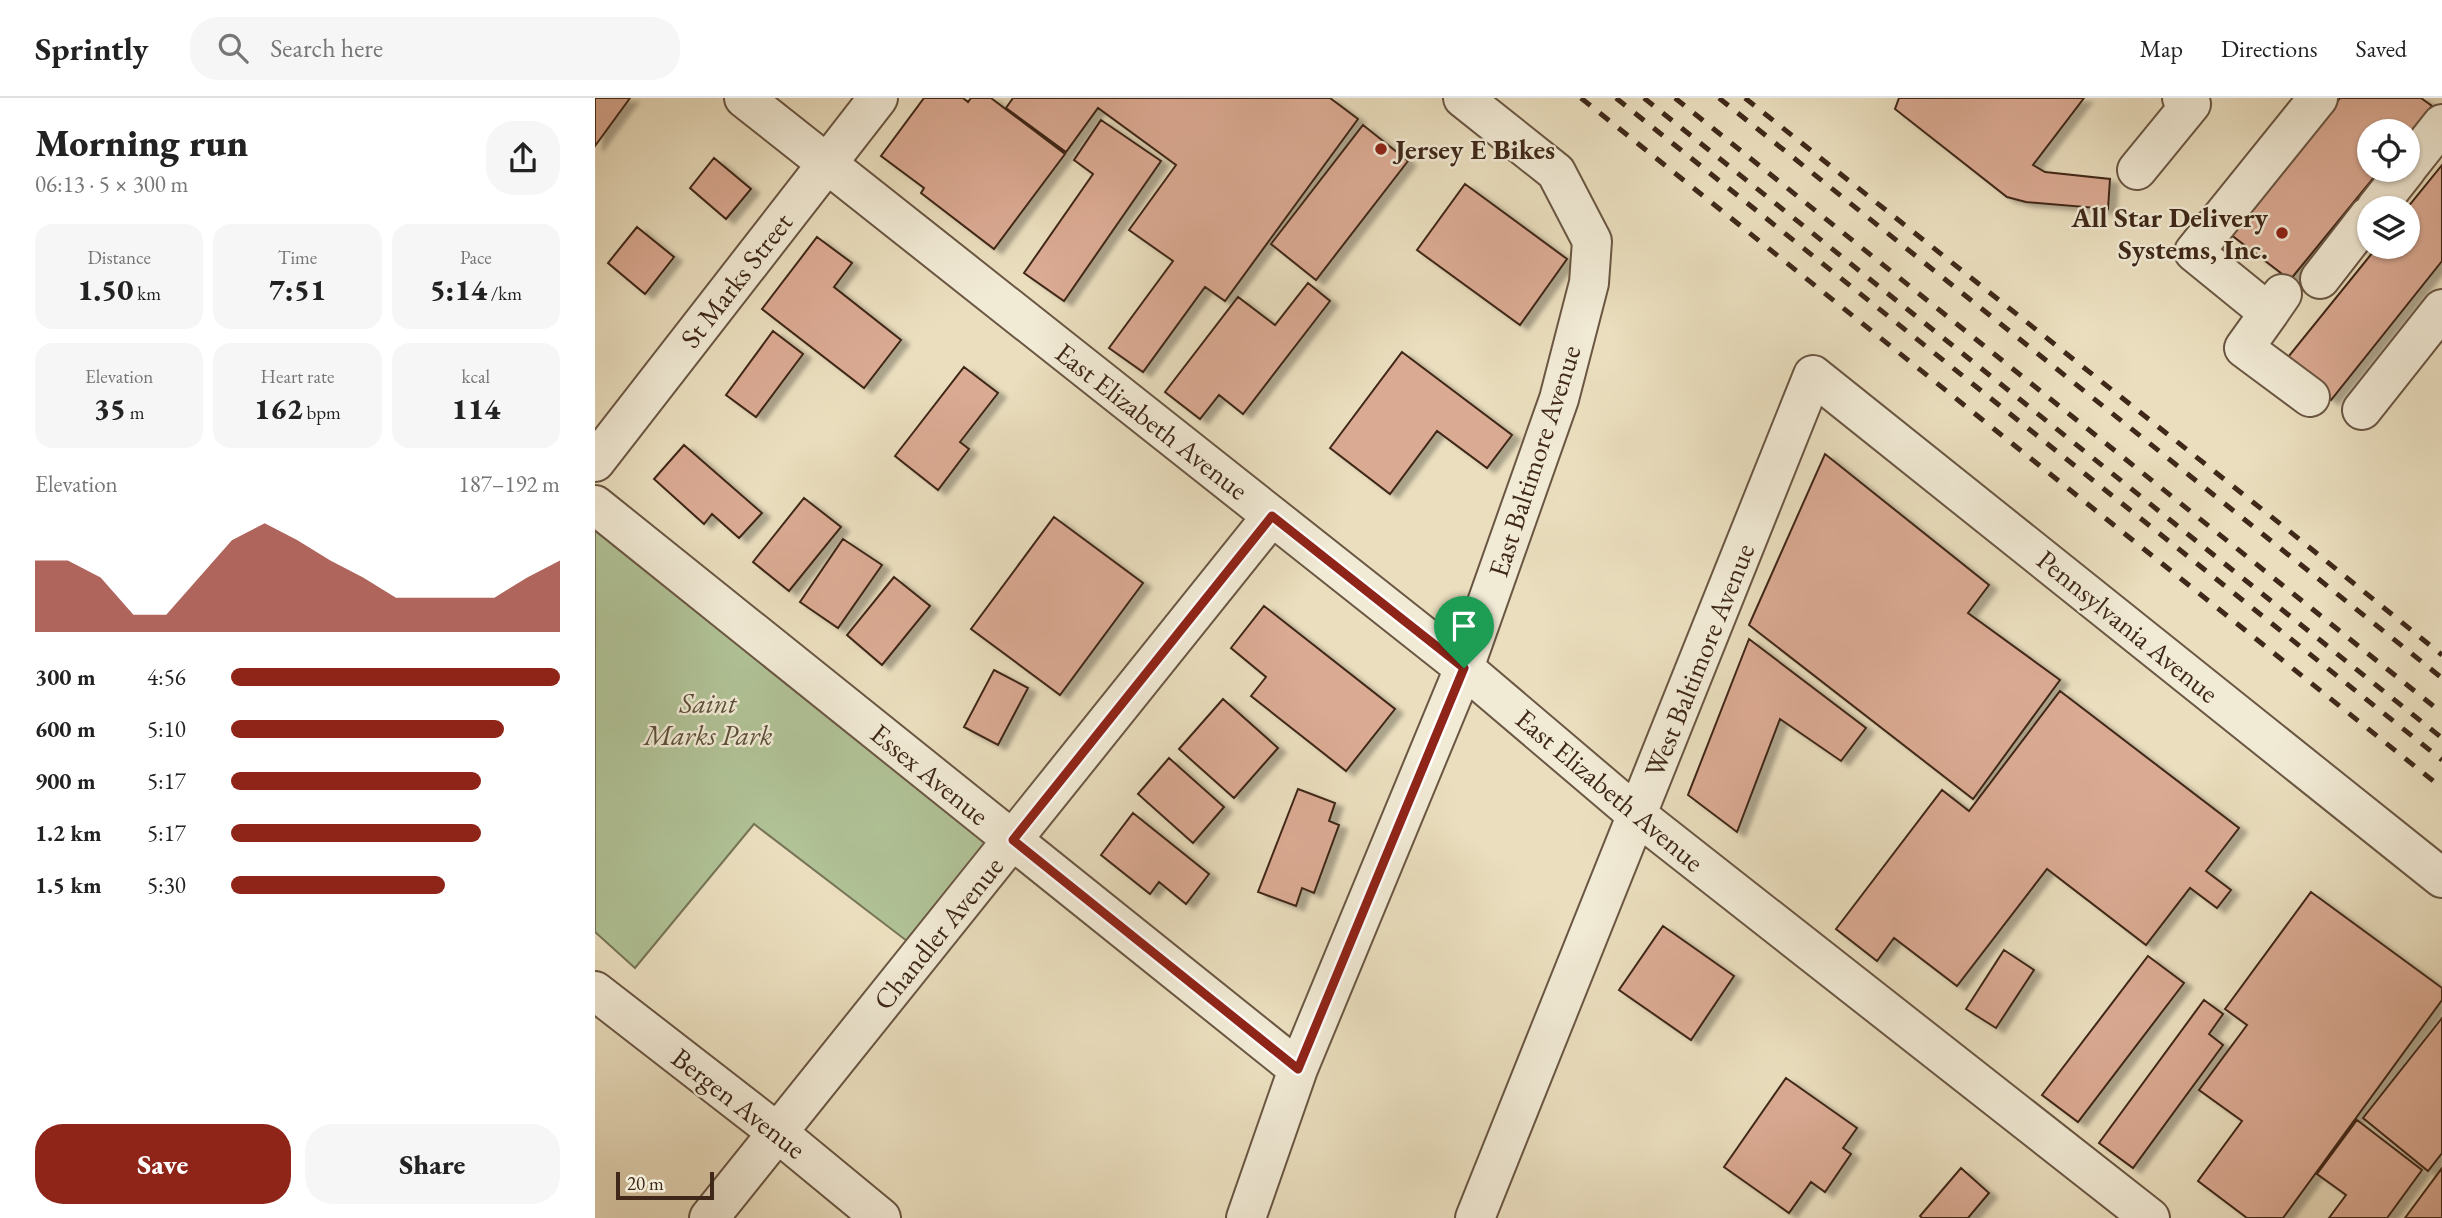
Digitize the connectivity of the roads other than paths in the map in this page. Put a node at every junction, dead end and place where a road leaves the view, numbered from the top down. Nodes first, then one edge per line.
1 (744, 98) edge
2 (878, 98) edge
3 (1463, 98) edge
4 (2318, 98) edge
5 (2189, 100) edge
6 (2442, 124) edge
7 (2420, 152) edge
8 (827, 164) junction
9 (2137, 170) dead end
10 (2396, 182) edge
11 (2385, 196) edge
12 (2357, 231) edge
13 (2320, 279) dead end
14 (2442, 309) edge
15 (1814, 375) joint
16 (2310, 397) dead end
17 (2362, 410) dead end
18 (595, 462) edge
19 (595, 506) edge
20 (1272, 516) junction
21 (1464, 668) junction
22 (1637, 815) junction
23 (1013, 840) junction
24 (2442, 878) edge
25 (595, 991) edge
26 (1298, 1069) junction
27 (778, 1133) junction
28 (1490, 1211) edge
29 (709, 1218) edge
30 (881, 1218) edge
31 (1246, 1218) edge
32 (2150, 1218) edge

1 - 8 street, East Elizabeth Avenue
2 - 8 street, St Marks Street
3 - 21 street, East Baltimore Avenue
4 - 16 street
5 - 9 street
6 - 7 street
8 - 18 street, St Marks Street
8 - 20 street, East Elizabeth Avenue
10 - 11 street
12 - 13 street
14 - 17 street
15 - 22 street, West Baltimore Avenue
15 - 24 street, Pennsylvania Avenue
19 - 23 street, Essex Avenue
20 - 21 street, East Elizabeth Avenue
20 - 23 street, Chandler Avenue
21 - 22 street, East Elizabeth Avenue
21 - 26 street, East Baltimore Avenue
22 - 28 street, West Baltimore Avenue
22 - 32 street, East Elizabeth Avenue
23 - 26 street, Essex Avenue
23 - 27 street, Chandler Avenue
25 - 27 street, Bergen Avenue
26 - 31 street, East Baltimore Avenue
27 - 29 street, Chandler Avenue
27 - 30 street, Bergen Avenue

